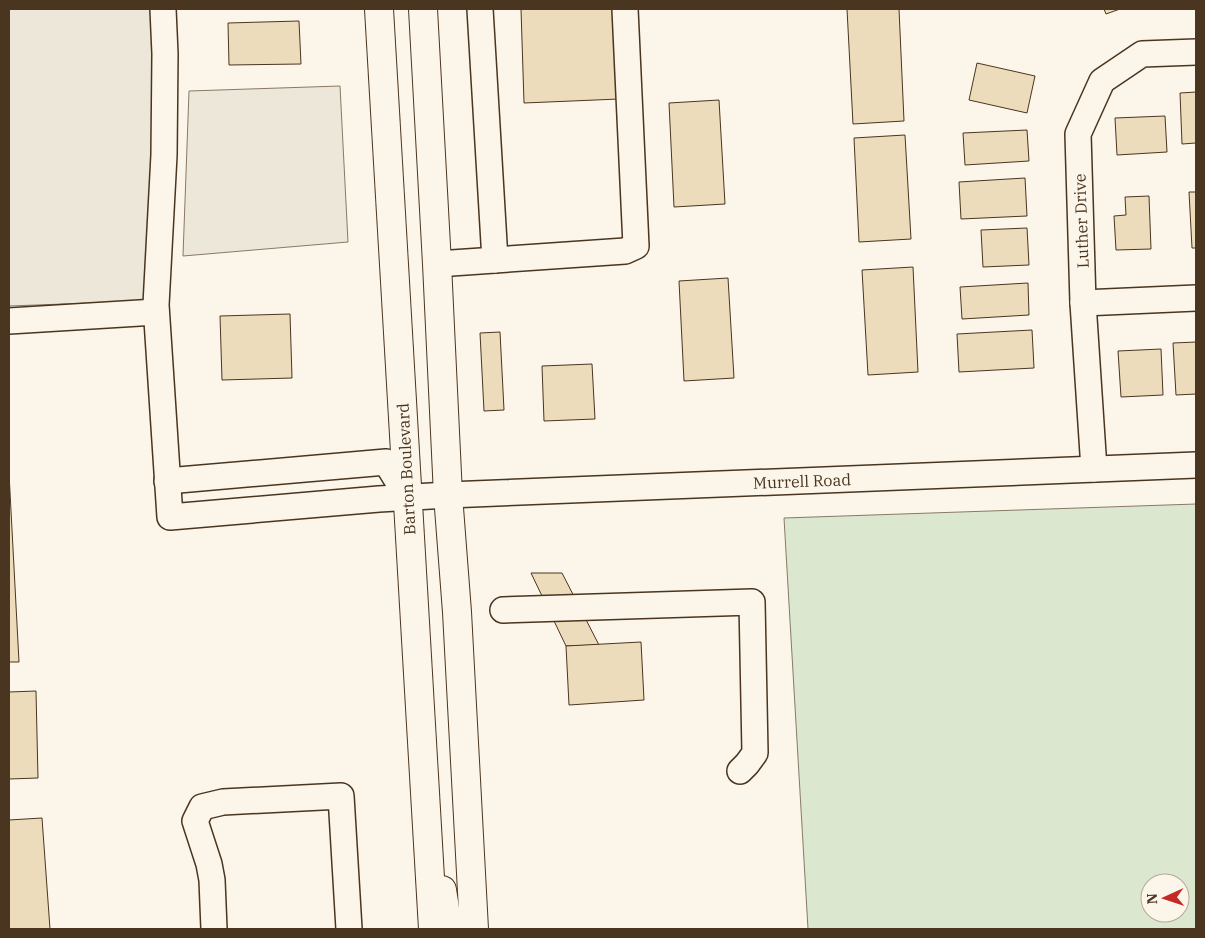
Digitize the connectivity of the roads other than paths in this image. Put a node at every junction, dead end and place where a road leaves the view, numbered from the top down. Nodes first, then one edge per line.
1 (163, 9) edge
2 (380, 9) edge
3 (423, 9) edge
4 (480, 9) edge
5 (624, 9) edge
6 (1196, 52) edge
7 (495, 260) junction
8 (437, 264) junction
9 (1196, 298) edge
10 (1083, 303) junction
11 (156, 312) junction
12 (9, 321) edge
13 (1196, 465) edge
14 (1094, 469) junction
15 (168, 481) junction
16 (448, 496) junction
17 (408, 498) junction
18 (503, 610) dead end
19 (740, 771) dead end
20 (426, 805) junction
21 (214, 929) edge
22 (348, 929) edge
23 (433, 929) edge
24 (454, 929) edge
25 (474, 929) edge

1 - 11 street
2 - 17 main road, Barton Boulevard
3 - 8 main road
4 - 7 street
5 - 7 street
6 - 10 street, Luther Drive
7 - 8 street
8 - 16 main road
9 - 10 street
10 - 14 street, Luther Drive
11 - 12 street
11 - 15 street
13 - 14 street, Murrell Road
14 - 16 street, Murrell Road
15 - 17 street
15 - 17 street, Murrell Road
16 - 17 street, Murrell Road
16 - 25 main road
17 - 20 main road, Barton Boulevard
18 - 19 street
20 - 23 main road, Barton Boulevard
20 - 24 main road
21 - 22 street

